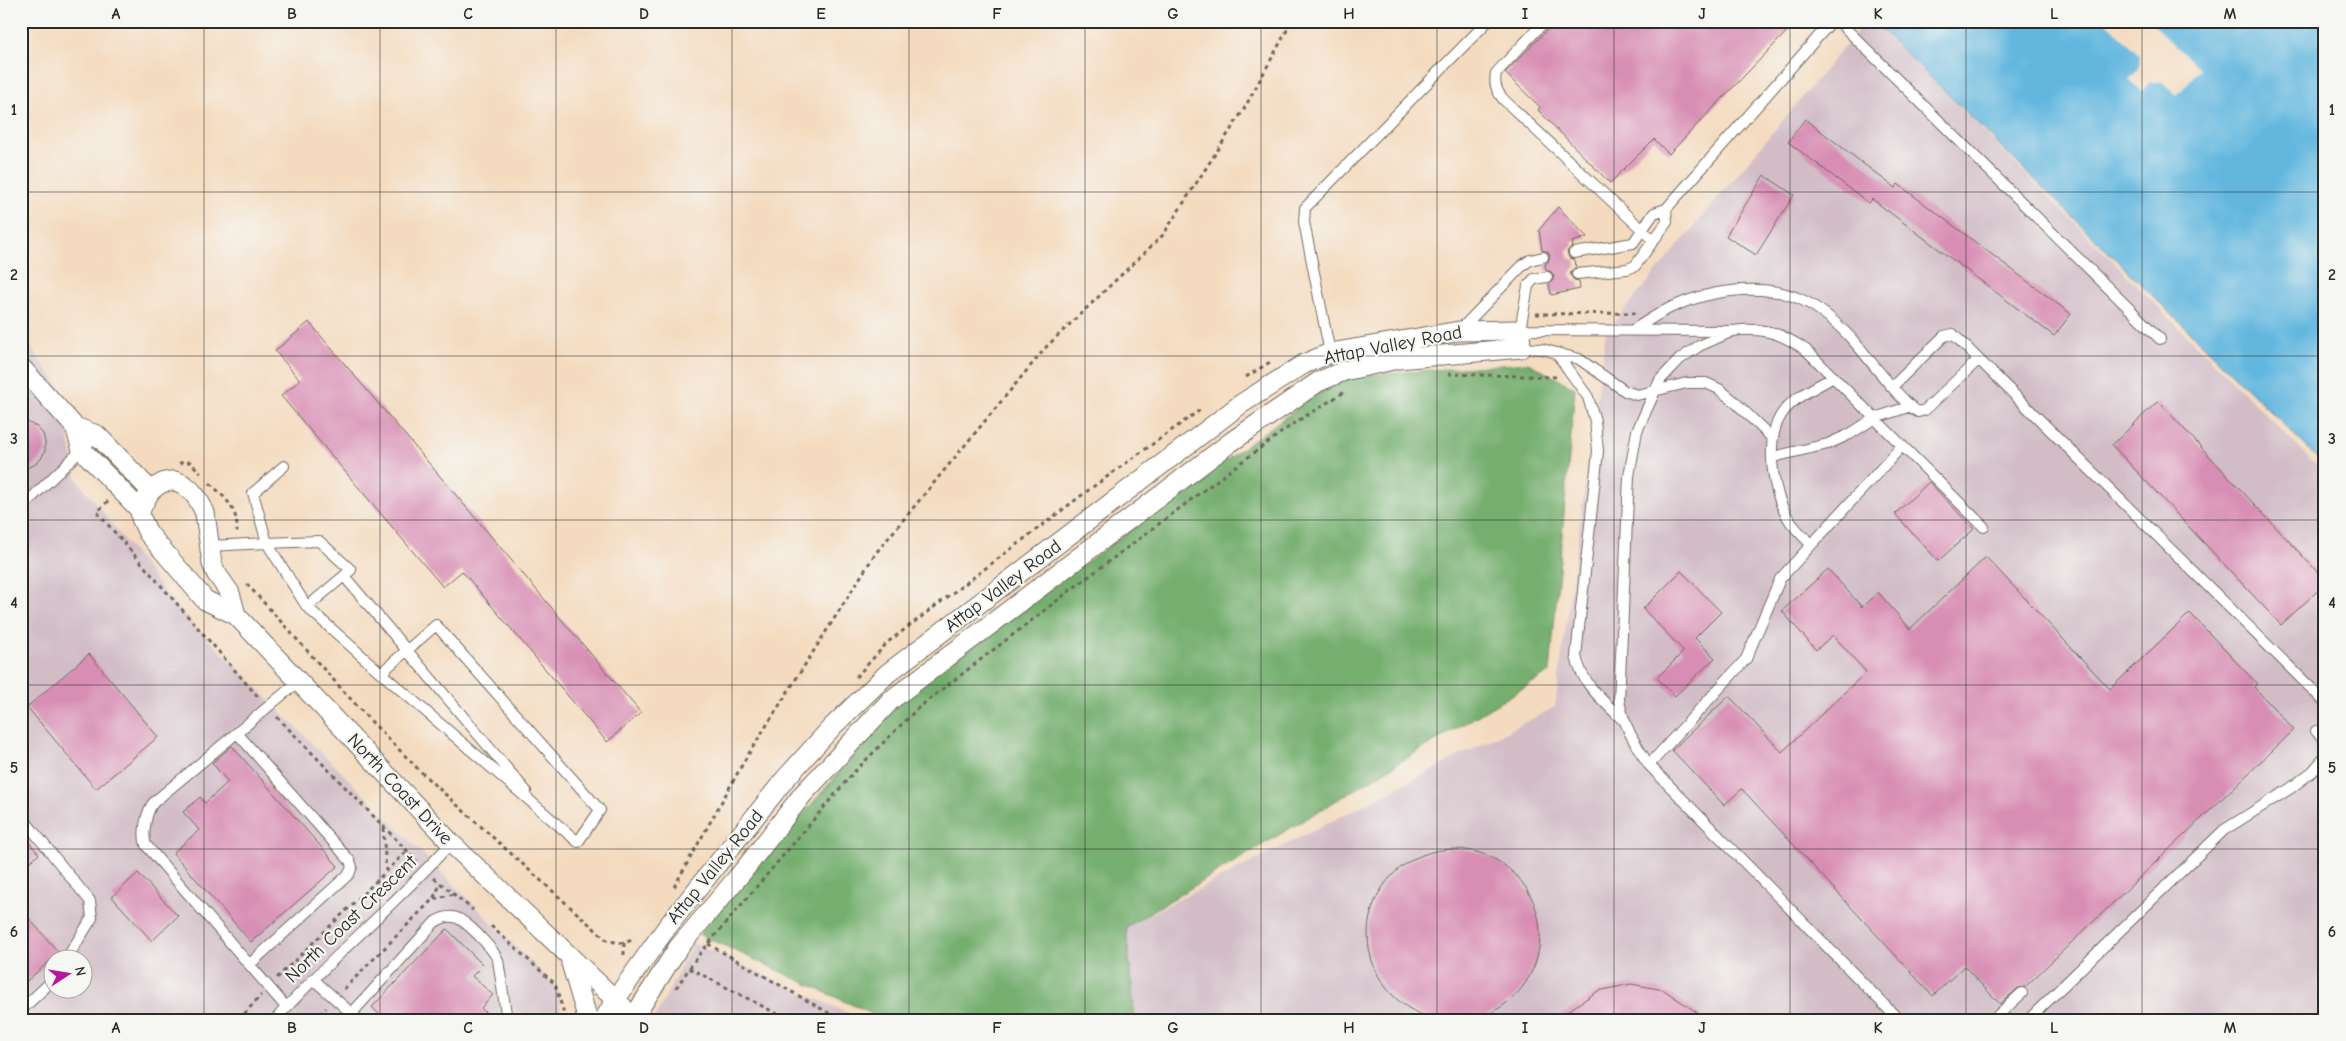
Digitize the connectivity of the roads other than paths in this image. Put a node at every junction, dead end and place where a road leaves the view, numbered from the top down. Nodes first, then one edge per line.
1 (1488, 21) edge
2 (1545, 21) edge
3 (1832, 21) edge
4 (1838, 21) edge
5 (1666, 209) junction
6 (1643, 230) junction
7 (1653, 240) junction
8 (1574, 253) dead end
9 (1543, 257) dead end
10 (1577, 274) dead end
11 (1547, 277) dead end
12 (1632, 330) junction
13 (1459, 331) junction
14 (1521, 331) junction
15 (1733, 331) junction
16 (2160, 339) dead end
17 (1330, 353) junction
18 (1557, 354) junction
19 (1978, 360) junction
20 (21, 367) edge
21 (1834, 377) junction
22 (1893, 386) junction
23 (1655, 391) junction
24 (1911, 406) junction
25 (1875, 418) junction
26 (75, 427) junction
27 (97, 436) junction
28 (1773, 439) junction
29 (1902, 446) junction
30 (82, 450) junction
31 (1772, 457) junction
32 (284, 466) dead end
33 (150, 491) junction
34 (21, 508) edge
35 (140, 510) junction
36 (1984, 527) dead end
37 (266, 543) junction
38 (1811, 544) junction
39 (210, 546) junction
40 (344, 576) junction
41 (307, 607) junction
42 (236, 615) junction
43 (408, 650) junction
44 (381, 674) junction
45 (299, 681) junction
46 (2325, 702) edge
47 (1622, 719) junction
48 (2316, 730) dead end
49 (237, 733) junction
50 (2325, 740) edge
51 (2325, 757) edge
52 (1649, 765) junction
53 (785, 779) junction
54 (803, 794) junction
55 (544, 813) junction
56 (21, 816) edge
57 (451, 843) junction
58 (661, 935) junction
59 (73, 948) edge
60 (678, 948) junction
61 (569, 957) junction
62 (250, 964) junction
63 (313, 979) junction
64 (42, 992) edge
65 (2022, 993) dead end
66 (615, 1000) junction
67 (286, 1007) junction
68 (21, 1010) edge
69 (355, 1016) edge
70 (633, 1018) edge
71 (275, 1020) edge
72 (507, 1020) edge
73 (588, 1020) edge
74 (604, 1020) edge
75 (1899, 1020) edge
76 (1994, 1020) edge
77 (2028, 1020) edge

1 - 17 lane
2 - 6 lane
3 - 5 lane
4 - 16 lane
5 - 6 lane
5 - 7 lane
6 - 7 lane
6 - 8 lane
7 - 10 lane
9 - 13 lane
11 - 14 lane
12 - 14 lane
12 - 15 lane
12 - 22 lane
13 - 14 street, Attap Valley Road
13 - 17 street, Attap Valley Road
14 - 18 lane
14 - 54 street, Attap Valley Road
15 - 21 lane
15 - 23 lane
17 - 53 street, Attap Valley Road
18 - 23 lane
18 - 47 lane
19 - 22 lane
19 - 24 lane
19 - 46 lane
20 - 26 street
21 - 25 lane
21 - 28 lane
22 - 24 lane
23 - 28 lane
23 - 47 lane
24 - 25 lane
25 - 29 lane
25 - 31 lane
26 - 27 street
26 - 30 street
27 - 30 lane
27 - 33 street
28 - 31 lane
29 - 36 lane
29 - 38 lane
30 - 34 lane
30 - 35 street
31 - 38 lane
32 - 37 lane
33 - 35 street
33 - 39 street, North Coast Drive
35 - 42 street, North Coast Drive
37 - 39 lane
37 - 40 lane
37 - 41 lane
38 - 52 lane
39 - 42 street, North Coast Drive
40 - 41 lane
40 - 43 lane
41 - 44 lane
42 - 45 street, North Coast Drive
43 - 44 lane
43 - 55 lane
43 - 55 lane
44 - 55 lane
45 - 49 lane
45 - 57 street, North Coast Drive
47 - 52 lane
48 - 50 lane
49 - 62 lane
49 - 62 lane
51 - 77 lane
52 - 75 lane
53 - 54 street
53 - 58 street, Attap Valley Road
54 - 60 street, Attap Valley Road
56 - 59 lane
57 - 61 street, North Coast Drive
57 - 63 lane, North Coast Crescent
58 - 60 lane
58 - 66 street, Attap Valley Road
60 - 70 street, Attap Valley Road
61 - 66 street, North Coast Drive
61 - 73 street, North Coast Drive
62 - 67 lane
63 - 67 lane, North Coast Crescent
63 - 69 lane
64 - 68 lane
65 - 76 lane
66 - 70 street, North Coast Drive
66 - 74 street, Attap Valley Road
67 - 71 lane, North Coast Crescent
69 - 72 lane

